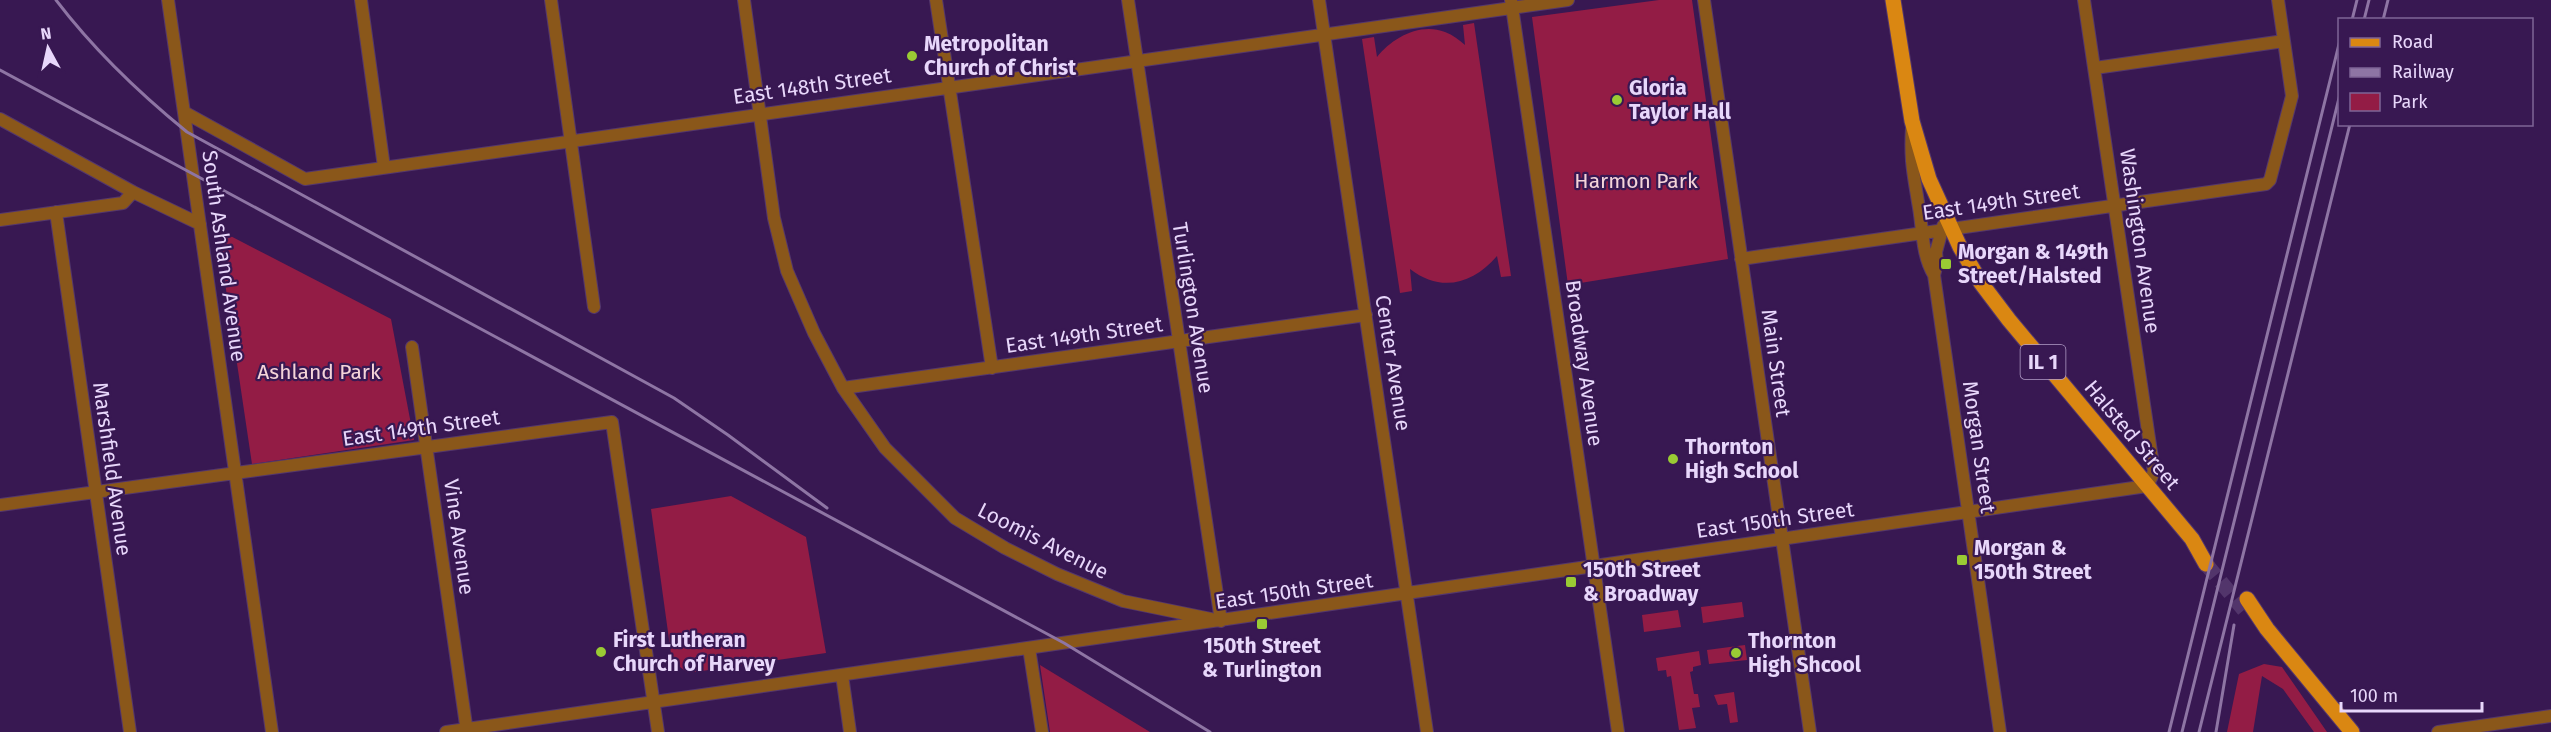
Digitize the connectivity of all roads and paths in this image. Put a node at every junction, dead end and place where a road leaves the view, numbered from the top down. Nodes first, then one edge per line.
1 (168, 0) edge
2 (361, 0) edge
3 (551, 0) edge
4 (744, 0) edge
5 (936, 0) edge
6 (1128, 0) edge
7 (1319, 0) edge
8 (1568, 0) edge
9 (1704, 0) edge
10 (1893, 0) edge
11 (2084, 0) edge
12 (2278, 0) edge
13 (1512, 4) edge
14 (1324, 35) junction
15 (2284, 41) junction
16 (1137, 62) junction
17 (2095, 68) junction
18 (949, 87) junction
19 (184, 112) junction
20 (760, 113) junction
21 (0, 119) edge
22 (1912, 121) junction
23 (571, 140) junction
24 (384, 168) junction
25 (133, 192) junction
26 (2115, 205) junction
27 (56, 212) junction
28 (0, 220) edge
29 (200, 224) junction
30 (1946, 226) junction
31 (1923, 234) junction
32 (1741, 259) junction
33 (1934, 275) junction
34 (594, 307) dead end
35 (1366, 315) junction
36 (1178, 340) junction
37 (412, 347) dead end
38 (992, 368) junction
39 (843, 388) junction
40 (426, 447) junction
41 (235, 472) junction
42 (2147, 486) junction
43 (96, 492) junction
44 (0, 505) edge
45 (1968, 512) junction
46 (1782, 539) junction
47 (2208, 559) tunnel mouth
48 (1593, 566) junction
49 (1408, 595) junction
50 (2246, 604) tunnel mouth
51 (1221, 621) junction
52 (1029, 648) junction
53 (842, 675) junction
54 (654, 702) junction
55 (2551, 716) edge
56 (467, 730) edge
57 (130, 732) edge
58 (272, 732) edge
59 (446, 732) edge
60 (658, 732) edge
61 (850, 732) edge
62 (1042, 732) edge
63 (1427, 732) edge
64 (1618, 732) edge
65 (1810, 732) edge
66 (2000, 732) edge
67 (2352, 732) edge
68 (2438, 732) edge

1 - 19 street, South Ashland Avenue
2 - 24 street
3 - 23 street
4 - 20 street, Loomis Avenue
5 - 18 street
6 - 16 street, Turlington Avenue
7 - 14 street, Center Avenue
8 - 13 street, East 148th Street
9 - 32 street, Main Street
10 - 22 main road, Halsted Street / IL 1
11 - 17 street, Washington Avenue
12 - 15 street
13 - 14 street, East 148th Street
13 - 48 street, Broadway Avenue
14 - 16 street, East 148th Street
14 - 35 street, Center Avenue
15 - 17 street
15 - 26 street, East 149th Street
16 - 18 street, East 148th Street
16 - 36 street, Turlington Avenue
17 - 26 street, Washington Avenue
18 - 20 street, East 148th Street
18 - 38 street
19 - 24 street, East 148th Street
19 - 29 street, South Ashland Avenue
20 - 23 street, East 148th Street
20 - 39 street, Loomis Avenue
21 - 25 street
22 - 30 main road, Halsted Street / IL 1
22 - 31 street, Morgan Street
23 - 24 street, East 148th Street
23 - 34 street
25 - 27 street
25 - 29 street
26 - 30 street, East 149th Street
26 - 42 street, Washington Avenue
27 - 28 street
27 - 43 street, Marshfield Avenue
29 - 41 street, South Ashland Avenue
30 - 31 street, East 149th Street
30 - 33 street, Morgan Street
30 - 42 main road, Halsted Street / IL 1
31 - 32 street, East 149th Street
31 - 33 street, Morgan Street
32 - 46 street, Main Street
33 - 45 street, Morgan Street
35 - 36 street, East 149th Street
35 - 49 street, Center Avenue
36 - 38 street, East 149th Street
36 - 51 street, Turlington Avenue
37 - 40 street, Vine Avenue
38 - 39 street, East 149th Street
39 - 51 street, Loomis Avenue
40 - 41 street, East 149th Street
40 - 54 street, East 149th Street
40 - 56 street, Vine Avenue
41 - 43 street, East 149th Street
41 - 58 street, South Ashland Avenue
42 - 45 street, East 150th Street
42 - 47 main road, Halsted Street / IL 1
43 - 44 street, East 149th Street
43 - 57 street, Marshfield Avenue
45 - 46 street, East 150th Street
45 - 66 street, Morgan Street
46 - 48 street, East 150th Street
46 - 65 street, Main Street
48 - 49 street, East 150th Street
48 - 64 street, Broadway Avenue
49 - 51 street, East 150th Street
49 - 63 street, Center Avenue
50 - 67 main road
51 - 52 street, East 150th Street
52 - 53 street, East 150th Street
52 - 62 street
53 - 54 street, East 150th Street
53 - 61 street
54 - 56 street, East 150th Street
54 - 60 street
55 - 68 street
56 - 59 street, East 150th Street

